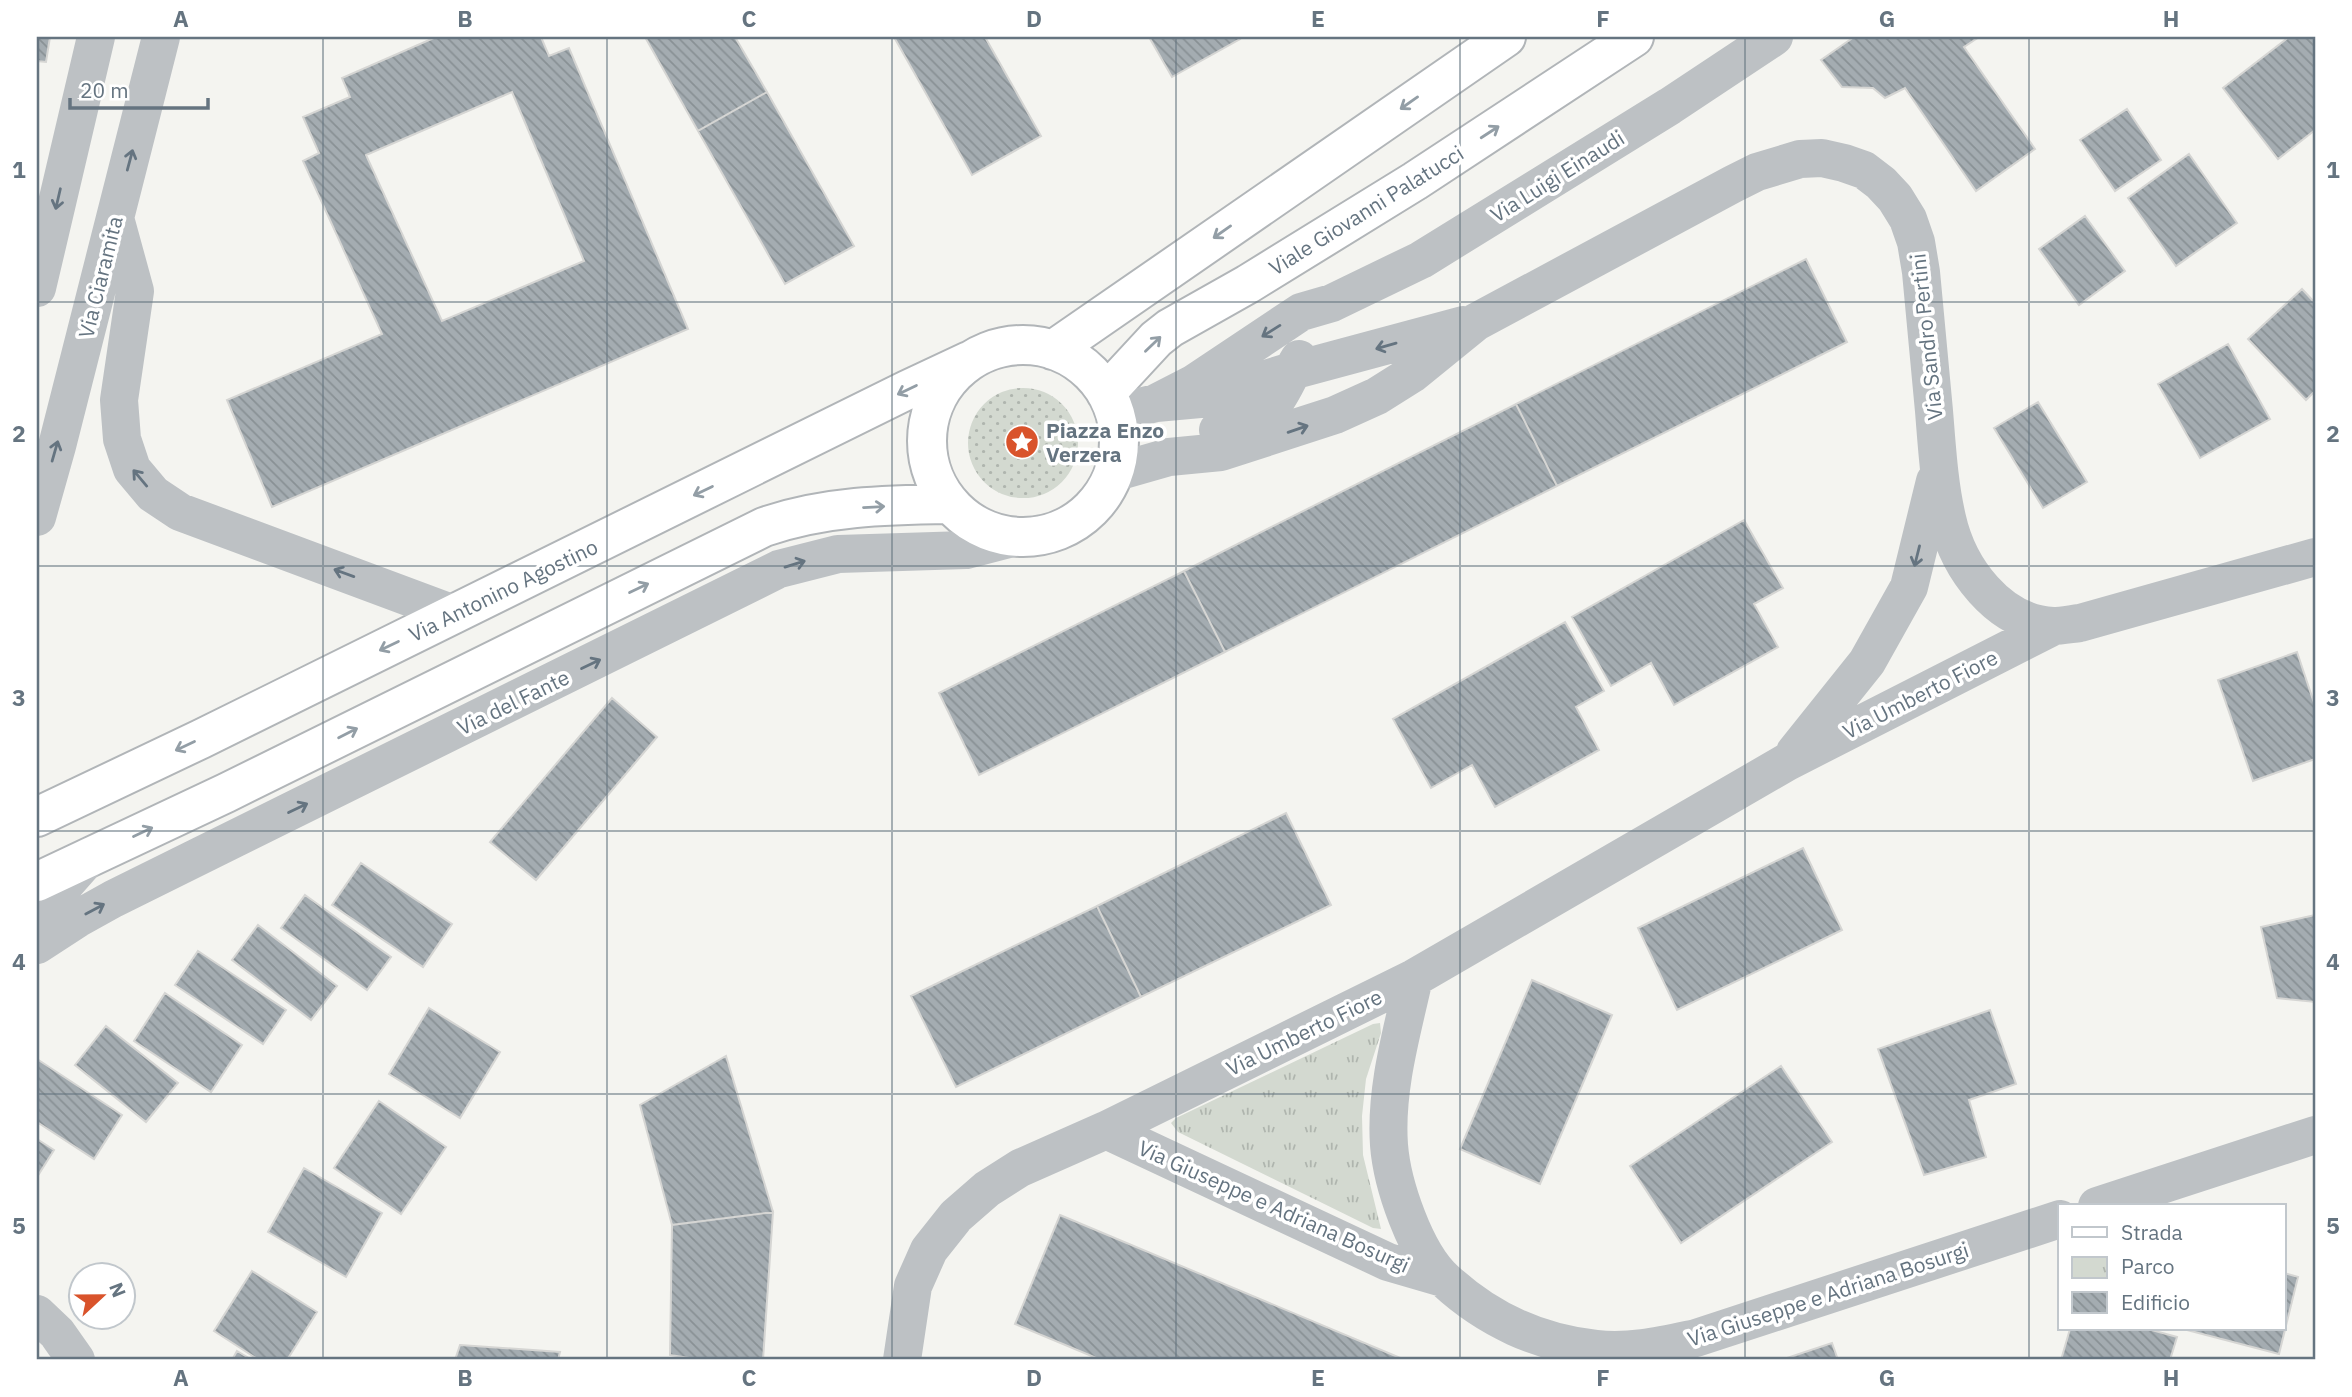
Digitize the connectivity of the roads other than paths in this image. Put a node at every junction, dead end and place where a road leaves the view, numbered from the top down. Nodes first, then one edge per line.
1 (96, 37) edge
2 (161, 37) edge
3 (1506, 37) edge
4 (1634, 37) edge
5 (1774, 37) edge
6 (115, 218) junction
7 (37, 288) edge
8 (1332, 303) junction
9 (1476, 322) junction
10 (1053, 350) junction
11 (969, 361) junction
12 (1292, 371) junction
13 (1110, 403) junction
14 (1156, 403) junction
15 (1169, 457) junction
16 (1939, 466) junction
17 (1113, 473) junction
18 (950, 504) junction
19 (37, 517) edge
20 (1012, 538) junction
21 (2315, 557) edge
22 (454, 614) junction
23 (2054, 626) junction
24 (1787, 762) junction
25 (37, 817) edge
26 (89, 857) junction
27 (37, 882) edge
28 (37, 916) edge
29 (37, 945) edge
30 (1414, 978) junction
31 (1106, 1130) junction
32 (2315, 1135) edge
33 (2103, 1204) edge
34 (2058, 1220) edge
35 (1443, 1278) junction
36 (37, 1314) edge
37 (76, 1360) edge
38 (902, 1360) edge

1 -> 7 street
6 -> 2 street, Via Ciaramita
3 -> 10 main road
13 -> 4 main road, Viale Giovanni Palatucci
5 - 8 street, Via Luigi Einaudi
19 -> 6 street, Via Ciaramita
22 -> 6 street
8 - 12 street
8 -> 14 street, Via Luigi Einaudi
9 -> 12 street
15 -> 9 street
9 - 16 street, Via Sandro Pertini
10 - 11 main road
10 - 13 main road
11 - 18 main road
11 -> 22 main road, Via Antonino Agostino
12 - 14 street
12 - 15 street
13 - 14 street
13 - 17 main road
15 - 17 street
16 - 23 street, Via Sandro Pertini
16 -> 24 street, Via Umberto Fiore
17 - 20 main road
18 - 20 main road
26 -> 18 main road
29 -> 20 street, Via del Fante
21 - 23 street, Via Sandro Pertini
22 -> 25 main road, Via Antonino Agostino
23 - 24 street, Via Umberto Fiore
24 - 30 street, Via Umberto Fiore
26 - 27 main road
26 - 28 street
30 - 31 street, Via Umberto Fiore
30 - 35 street, Via Giuseppe e Adriana Bosurgi
31 - 35 street, Via Giuseppe e Adriana Bosurgi
31 - 38 street, Via Umberto Fiore
32 - 33 street
34 - 35 street, Via Giuseppe e Adriana Bosurgi
36 - 37 street

